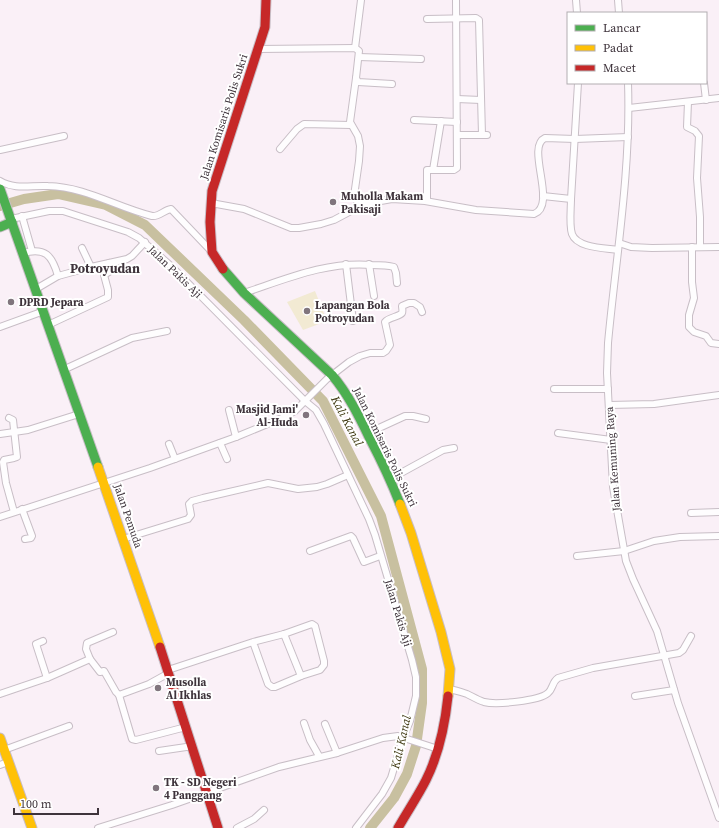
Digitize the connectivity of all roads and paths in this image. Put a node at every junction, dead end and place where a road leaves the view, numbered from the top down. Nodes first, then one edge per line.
1 (266, 0) edge
2 (361, 0) edge
3 (456, 0) edge
4 (576, 0) edge
5 (618, 0) edge
6 (577, 12) edge
7 (619, 12) edge
8 (456, 19) junction
9 (427, 20) dead end
10 (356, 48) junction
11 (258, 49) junction
12 (359, 57) junction
13 (421, 58) dead end
14 (356, 78) junction
15 (392, 84) dead end
16 (578, 84) edge
17 (628, 84) edge
18 (704, 84) edge
19 (719, 98) edge
20 (457, 99) junction
21 (481, 100) junction
22 (706, 100) junction
23 (688, 102) junction
24 (629, 108) junction
25 (414, 120) dead end
26 (441, 121) junction
27 (457, 122) junction
28 (351, 125) junction
29 (457, 135) junction
30 (64, 136) dead end
31 (628, 137) junction
32 (574, 140) junction
33 (280, 148) dead end
34 (0, 150) edge
35 (433, 170) junction
36 (0, 181) edge
37 (0, 189) edge
38 (543, 196) junction
39 (571, 199) junction
40 (427, 201) junction
41 (371, 202) junction
42 (210, 203) junction
43 (22, 216) junction
44 (11, 218) junction
45 (0, 227) edge
46 (145, 242) junction
47 (618, 246) junction
48 (692, 247) junction
49 (700, 247) junction
50 (719, 247) edge
51 (82, 248) dead end
52 (28, 252) junction
53 (212, 252) junction
54 (110, 263) junction
55 (346, 264) junction
56 (369, 264) junction
57 (91, 267) junction
58 (58, 276) junction
59 (397, 283) dead end
60 (36, 289) junction
61 (244, 293) junction
62 (374, 296) dead end
63 (44, 311) junction
64 (422, 312) dead end
65 (353, 321) dead end
66 (48, 325) junction
67 (0, 327) edge
68 (166, 331) dead end
69 (719, 344) edge
70 (63, 370) junction
71 (330, 377) junction
72 (554, 389) dead end
73 (608, 389) junction
74 (719, 395) edge
75 (306, 400) junction
76 (609, 405) junction
77 (229, 410) dead end
78 (79, 414) junction
79 (9, 418) dead end
80 (426, 419) dead end
81 (14, 432) junction
82 (368, 433) junction
83 (558, 433) dead end
84 (0, 434) edge
85 (236, 437) junction
86 (611, 440) junction
87 (220, 442) junction
88 (169, 444) dead end
89 (454, 448) dead end
90 (175, 459) junction
91 (227, 459) dead end
92 (348, 475) junction
93 (390, 479) junction
94 (104, 483) junction
95 (22, 509) junction
96 (14, 512) junction
97 (719, 512) edge
98 (691, 513) dead end
99 (0, 517) edge
100 (719, 536) edge
101 (123, 539) junction
102 (29, 540) dead end
103 (310, 551) dead end
104 (624, 551) junction
105 (380, 556) junction
106 (577, 556) dead end
107 (112, 632) dead end
108 (284, 634) junction
109 (691, 636) dead end
110 (44, 641) dead end
111 (252, 642) junction
112 (664, 656) junction
113 (90, 659) junction
114 (169, 671) junction
115 (301, 676) junction
116 (46, 678) junction
117 (449, 689) junction
118 (674, 690) junction
119 (0, 694) edge
120 (119, 695) junction
121 (635, 696) dead end
122 (304, 722) dead end
123 (325, 724) dead end
124 (68, 726) dead end
125 (186, 727) junction
126 (0, 738) edge
127 (406, 739) junction
128 (193, 746) junction
129 (436, 749) junction
130 (4, 750) junction
131 (160, 751) dead end
132 (337, 753) junction
133 (319, 756) junction
134 (4, 764) edge
135 (207, 793) junction
136 (264, 810) dead end
137 (719, 818) edge
138 (32, 828) edge
139 (98, 828) edge
140 (218, 828) edge
141 (237, 828) edge
142 (356, 828) edge
143 (398, 828) edge

1 - 11 main road, Jalan Komisaris Polis Sukri
2 - 10 street
3 - 8 street
4 - 6 street
5 - 7 street
8 - 9 street
8 - 20 street
8 - 21 street
10 - 11 street
10 - 12 street
11 - 42 main road, Jalan Komisaris Polis Sukri
12 - 13 street
12 - 14 street
14 - 15 street
14 - 28 street
16 - 32 street
17 - 24 street, Jalan Kemuning Raya
18 - 22 street
19 - 22 street
20 - 21 street
20 - 27 street
21 - 29 street
22 - 23 street
23 - 24 street
23 - 49 street
24 - 31 street, Jalan Kemuning Raya
25 - 26 street
26 - 27 street
26 - 35 street
27 - 29 street
28 - 33 street
28 - 41 street
29 - 35 street
30 - 34 street
31 - 32 street
31 - 47 street, Jalan Kemuning Raya
32 - 38 street
32 - 39 street
35 - 40 street
36 - 53 street
37 - 44 main road, Jalan Pemuda
38 - 39 street
38 - 40 street
39 - 47 street
40 - 41 street
41 - 42 street
42 - 53 main road, Jalan Komisaris Polis Sukri
43 - 44 street, Jalan Pakis Aji
43 - 46 street, Jalan Pakis Aji
43 - 52 street
44 - 45 main road
44 - 52 main road, Jalan Pemuda
46 - 54 street
46 - 75 street, Jalan Pakis Aji
47 - 48 street
47 - 73 street, Jalan Kemuning Raya
48 - 49 street
48 - 69 street
49 - 50 street
51 - 57 street
52 - 58 street
52 - 60 main road, Jalan Pemuda
53 - 61 main road, Jalan Komisaris Polis Sukri
54 - 57 street
54 - 66 street
55 - 56 street
55 - 61 street
55 - 65 street
56 - 59 street
56 - 62 street
57 - 58 street
58 - 60 street
60 - 63 main road, Jalan Pemuda
61 - 71 main road, Jalan Komisaris Polis Sukri
63 - 66 main road, Jalan Pemuda
63 - 67 street
64 - 71 street
66 - 70 main road, Jalan Pemuda
68 - 70 street
70 - 78 main road, Jalan Pemuda
71 - 75 street
71 - 82 main road, Jalan Komisaris Polis Sukri
72 - 73 street
73 - 76 street, Jalan Kemuning Raya
74 - 76 street
75 - 85 street
75 - 92 street, Jalan Pakis Aji
76 - 86 street, Jalan Kemuning Raya
77 - 85 street
78 - 81 street
78 - 94 main road, Jalan Pemuda
79 - 81 street
80 - 82 street
81 - 84 street
81 - 96 street
82 - 93 main road, Jalan Komisaris Polis Sukri
83 - 86 street
85 - 87 street
86 - 104 street, Jalan Kemuning Raya
87 - 90 street
87 - 91 street
88 - 90 street
89 - 93 street
90 - 94 street
92 - 101 street
92 - 105 street, Jalan Pakis Aji
93 - 117 main road, Jalan Komisaris Polis Sukri
94 - 95 street
94 - 101 main road, Jalan Pemuda
95 - 96 street
95 - 102 street
96 - 99 street
97 - 98 street
100 - 104 street
101 - 114 main road, Jalan Pemuda
103 - 105 street
104 - 106 street
104 - 112 street, Jalan Kemuning Raya
105 - 127 street, Jalan Pakis Aji
107 - 113 street
108 - 111 street
108 - 115 street
108 - 115 street
109 - 112 street
110 - 116 street
111 - 114 street
111 - 115 street
112 - 117 street
112 - 118 street, Jalan Kemuning Raya
113 - 116 street
113 - 120 street
114 - 120 street
114 - 125 main road, Jalan Pemuda
116 - 119 street
117 - 129 main road, Jalan Komisaris Polis Sukri
118 - 121 street
118 - 137 street, Jalan Kemuning Raya
120 - 125 street
122 - 133 street
123 - 132 street
124 - 130 street
125 - 128 main road, Jalan Pemuda
126 - 130 main road
127 - 129 street
127 - 132 street
127 - 142 street, Jalan Pakis Aji
128 - 131 street
128 - 135 main road, Jalan Pemuda
129 - 143 main road, Jalan Komisaris Polis Sukri
130 - 134 main road
132 - 133 street
133 - 135 street
134 - 138 main road
135 - 139 street
135 - 140 main road, Jalan Pemuda
136 - 141 street

